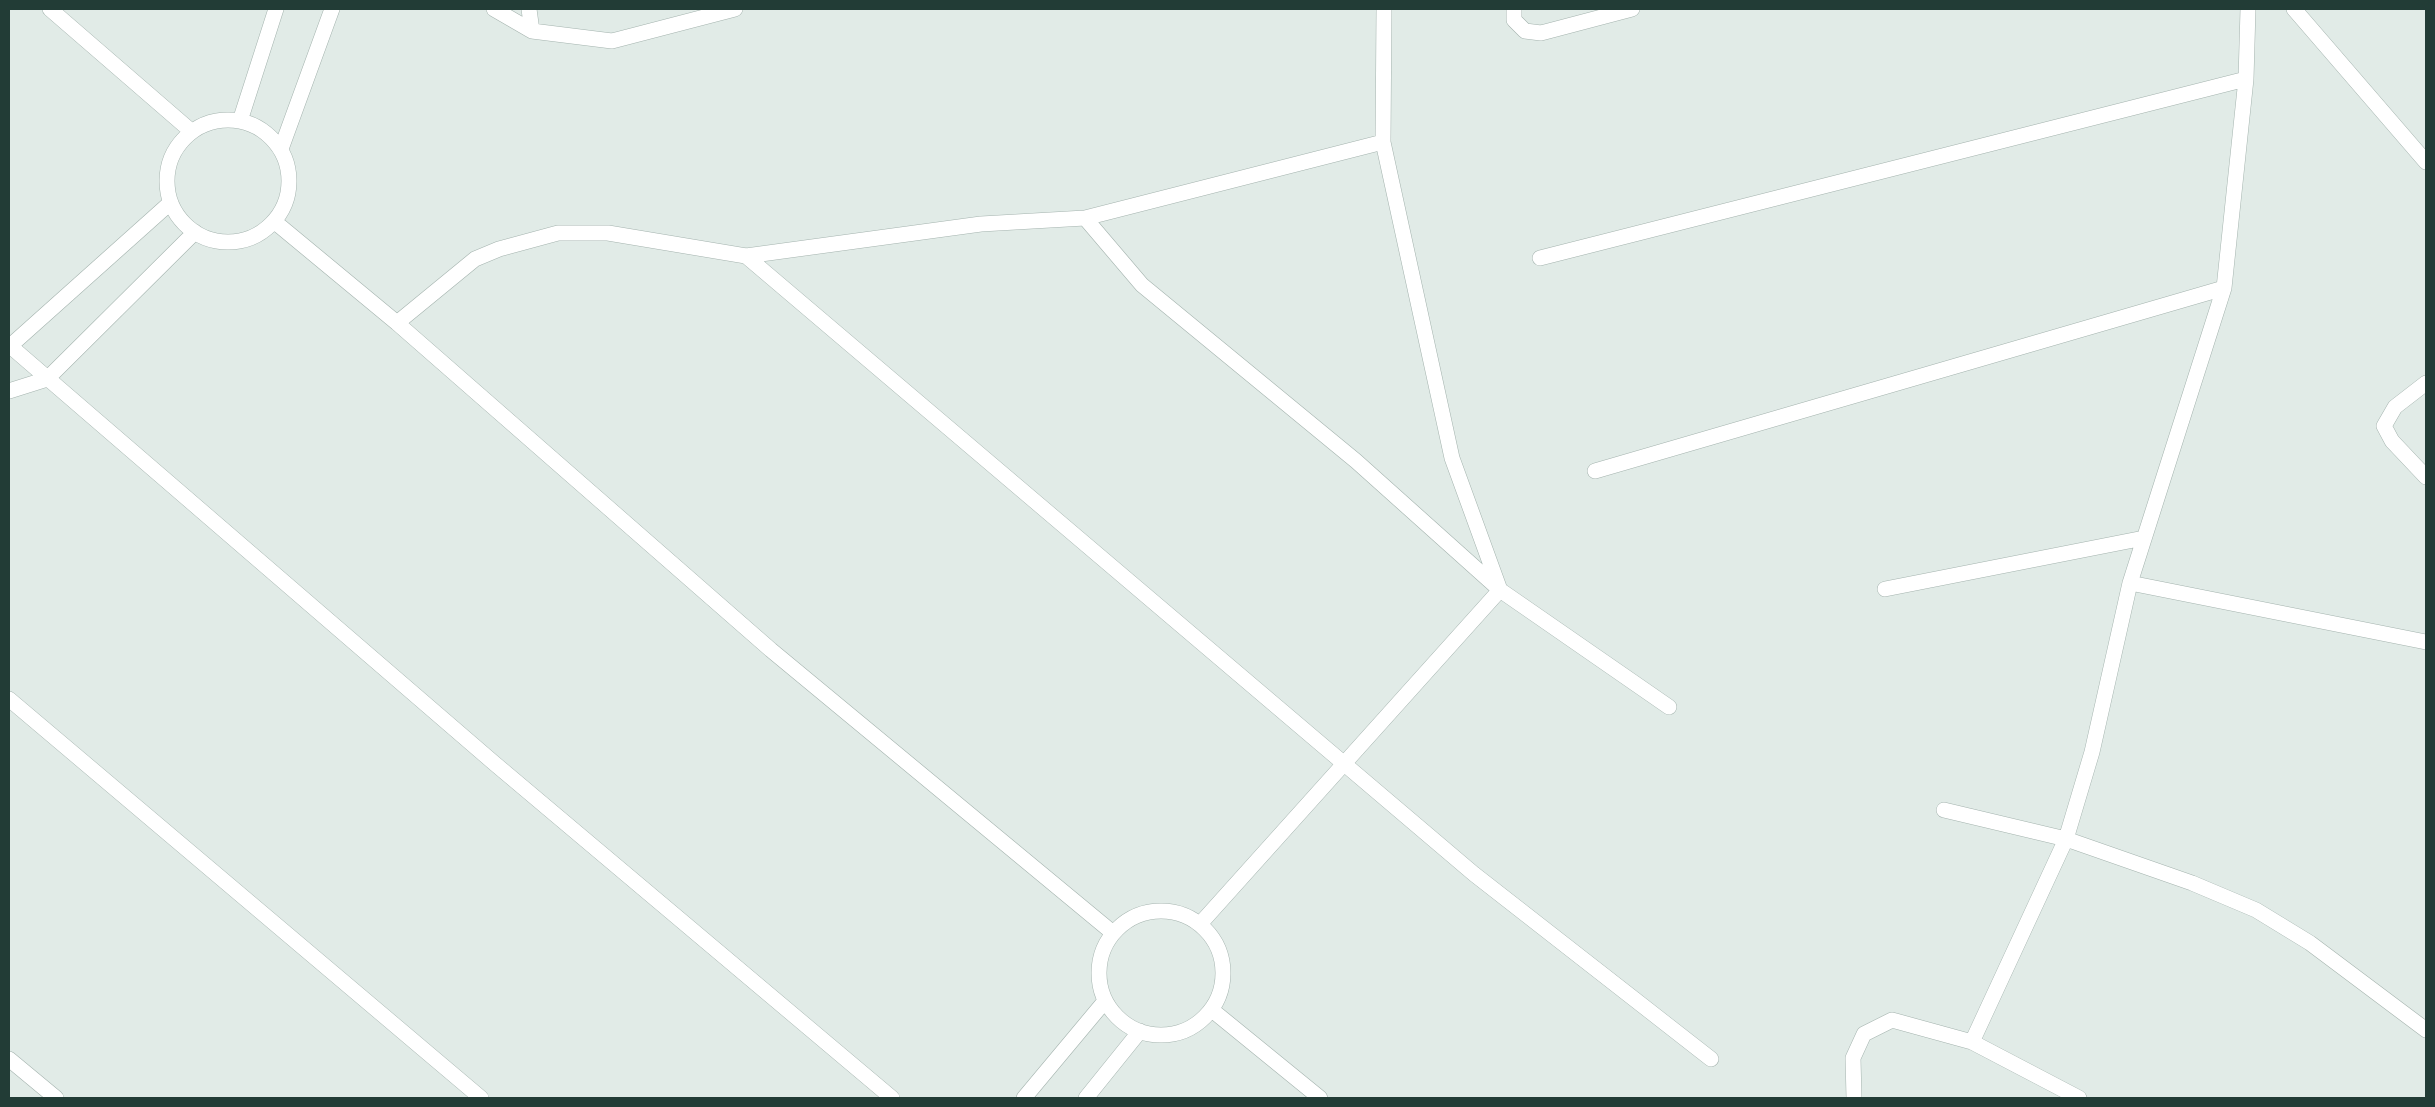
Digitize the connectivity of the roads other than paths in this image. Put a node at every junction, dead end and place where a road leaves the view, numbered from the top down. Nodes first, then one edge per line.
1 (50, 9) edge
2 (276, 9) edge
3 (332, 9) edge
4 (494, 9) edge
5 (529, 9) edge
6 (734, 9) edge
7 (1384, 9) edge
8 (1514, 9) edge
9 (1632, 9) edge
10 (2248, 9) edge
11 (2294, 9) edge
12 (532, 31) junction
13 (2246, 78) junction
14 (240, 121) junction
15 (191, 131) junction
16 (1383, 142) junction
17 (281, 149) junction
18 (2426, 162) edge
19 (170, 203) junction
20 (1085, 218) junction
21 (275, 222) junction
22 (195, 232) junction
23 (746, 256) junction
24 (1540, 258) dead end
25 (2224, 288) junction
26 (396, 322) junction
27 (9, 346) edge
28 (47, 379) junction
29 (2426, 382) edge
30 (9, 391) edge
31 (1595, 471) dead end
32 (2426, 477) edge
33 (2144, 538) junction
34 (2130, 583) junction
35 (1885, 589) dead end
36 (1500, 590) junction
37 (2426, 642) edge
38 (9, 699) edge
39 (1669, 707) dead end
40 (1343, 763) junction
41 (1944, 810) dead end
42 (2066, 839) junction
43 (1200, 924) junction
44 (1113, 932) junction
45 (1106, 1001) junction
46 (1212, 1010) junction
47 (2426, 1030) edge
48 (1140, 1031) junction
49 (1972, 1042) junction
50 (9, 1058) edge
51 (1711, 1059) dead end
52 (56, 1098) edge
53 (481, 1098) edge
54 (892, 1098) edge
55 (1024, 1098) edge
56 (1086, 1098) edge
57 (1320, 1098) edge
58 (1854, 1098) edge
59 (2079, 1098) edge

1 - 15 street
2 - 14 street
3 - 17 street
4 - 12 street
5 - 12 street
6 - 12 street
7 - 16 street
8 - 9 street
10 - 13 street
11 - 18 street
13 - 24 street
13 - 25 street
14 - 15 street
14 - 17 street
15 - 19 street
16 - 20 street
16 - 36 street
17 - 21 street
19 - 22 street
19 - 27 street
20 - 23 street
20 - 36 street
21 - 22 street
21 - 26 street
22 - 28 street
23 - 26 street
23 - 40 street
25 - 31 street
25 - 33 street
26 - 44 street
27 - 28 street
28 - 30 street
28 - 54 street
29 - 32 street
33 - 34 street
33 - 35 street
34 - 37 street
34 - 42 street
36 - 39 street
36 - 40 street
38 - 53 street
40 - 43 street
40 - 51 street
41 - 42 street
42 - 47 street
42 - 49 street
43 - 44 street
43 - 46 street
44 - 45 street
45 - 48 street
45 - 55 street
46 - 48 street
46 - 57 street
48 - 56 street
49 - 58 street
49 - 59 street
50 - 52 street

